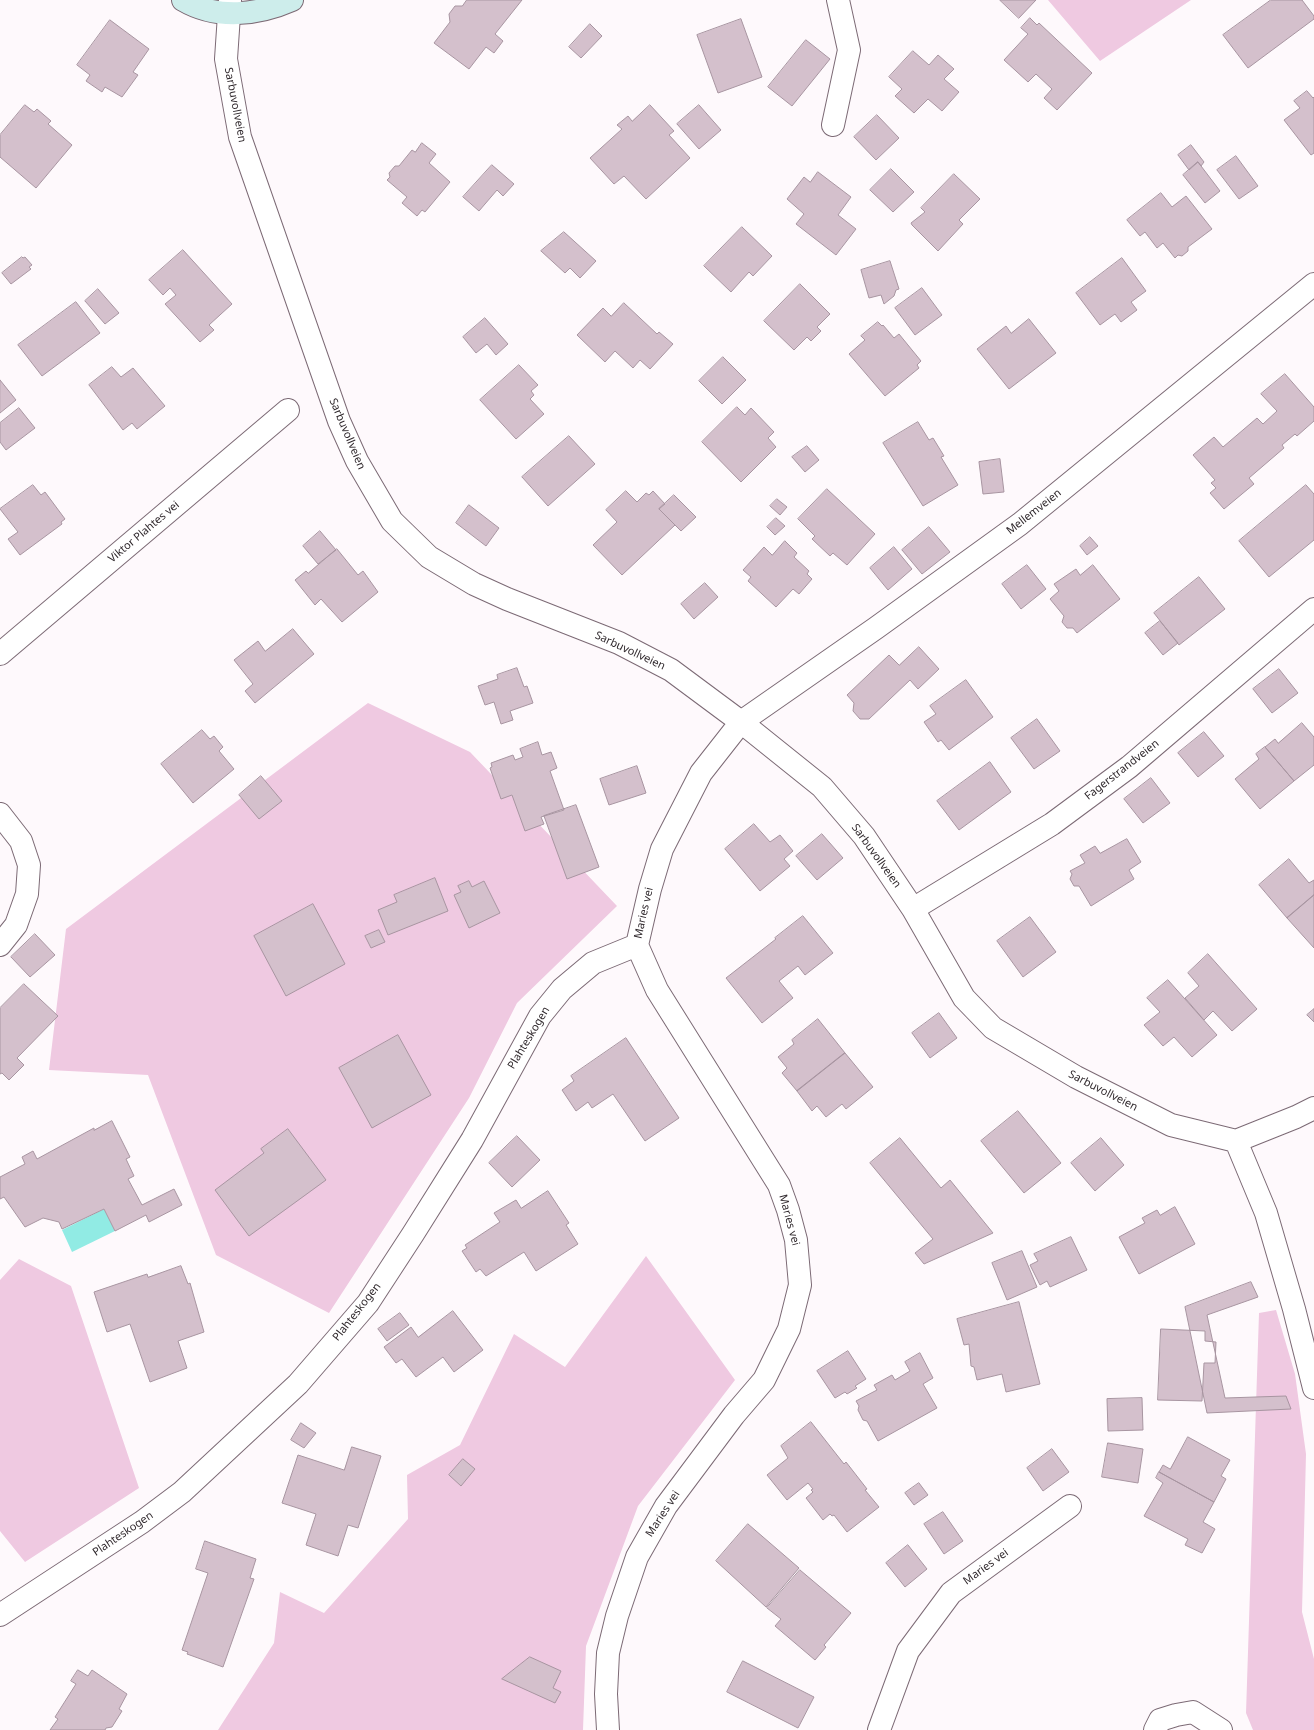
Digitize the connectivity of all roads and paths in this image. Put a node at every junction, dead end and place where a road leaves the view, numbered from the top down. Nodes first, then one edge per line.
1 (183, 0) edge
2 (292, 0) edge
3 (838, 0) edge
4 (230, 6) edge
5 (833, 125) dead end
6 (1314, 284) edge
7 (288, 410) dead end
8 (1314, 608) edge
9 (0, 654) edge
10 (740, 722) junction
11 (0, 814) edge
12 (913, 909) junction
13 (0, 945) edge
14 (637, 945) junction
15 (1314, 1108) edge
16 (1236, 1141) junction
17 (1314, 1388) edge
18 (1070, 1506) dead end
19 (0, 1615) edge
20 (608, 1730) edge
21 (879, 1730) edge
22 (1155, 1730) edge
23 (1221, 1730) edge

1 - 4 main road
2 - 4 main road
3 - 5 street
4 - 10 street, Sarbuvollveien
6 - 10 street, Mellemveien
7 - 9 street, Viktor Plahtes vei
8 - 12 street, Fagerstrandveien
10 - 12 street, Sarbuvollveien
10 - 14 street, Maries vei
11 - 13 street
12 - 16 street, Sarbuvollveien
14 - 19 street, Plahteskogen
14 - 20 street, Maries vei
15 - 16 street
16 - 17 street
18 - 21 street, Maries vei
22 - 23 street

